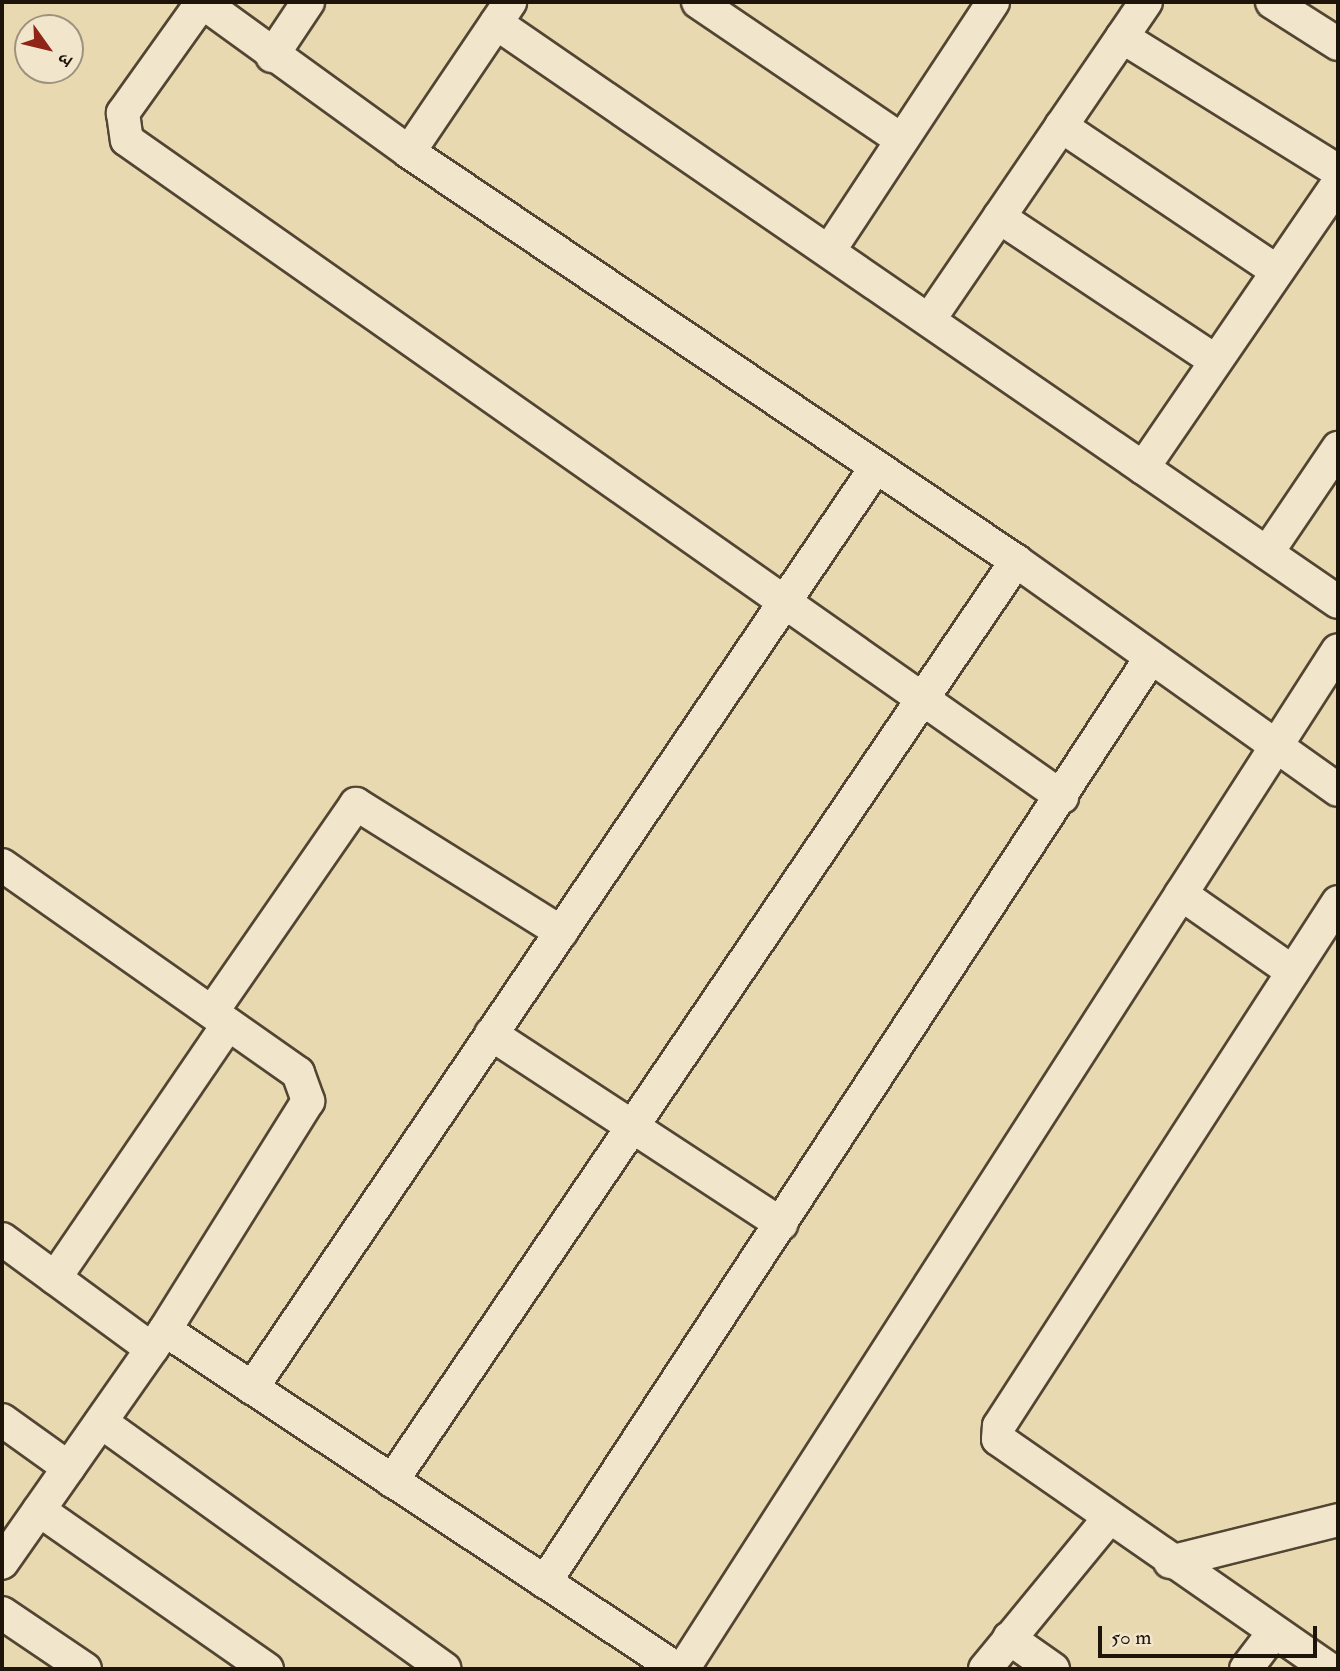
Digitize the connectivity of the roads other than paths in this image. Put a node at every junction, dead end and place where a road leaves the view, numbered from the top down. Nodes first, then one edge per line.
1 (308, 2) edge
2 (698, 2) edge
3 (1146, 2) edge
4 (1272, 2) edge
5 (201, 4) edge
6 (984, 5) edge
7 (503, 12) edge
8 (1122, 37) junction
9 (1338, 44) edge
10 (272, 56) junction
11 (1061, 126) junction
12 (902, 140) junction
13 (410, 152) junction
14 (1338, 172) edge
15 (1338, 183) edge
16 (999, 217) junction
17 (829, 251) junction
18 (1277, 271) junction
19 (929, 320) junction
20 (1216, 361) junction
21 (1338, 447) edge
22 (877, 467) junction
23 (1143, 468) junction
24 (1268, 553) junction
25 (1016, 561) junction
26 (785, 601) junction
27 (1338, 602) edge
28 (1338, 650) edge
29 (1150, 659) junction
30 (923, 699) junction
31 (1275, 747) junction
32 (1338, 790) edge
33 (1062, 797) junction
34 (2, 864) edge
35 (1181, 894) junction
36 (1335, 915) edge
37 (561, 932) junction
38 (1293, 972) junction
39 (220, 1018) junction
40 (491, 1034) junction
41 (633, 1126) junction
42 (781, 1224) junction
43 (2, 1239) edge
44 (55, 1278) junction
45 (158, 1339) junction
46 (252, 1388) junction
47 (2, 1420) edge
48 (101, 1422) junction
49 (69, 1468) junction
50 (392, 1481) junction
51 (39, 1510) junction
52 (1108, 1519) junction
53 (1338, 1520) edge
54 (1170, 1562) junction
55 (2, 1563) edge
56 (545, 1582) junction
57 (2, 1613) edge
58 (1274, 1632) junction
59 (1009, 1639) junction
60 (1338, 1643) edge
61 (1316, 1661) edge
62 (85, 1669) edge
63 (267, 1669) edge
64 (445, 1669) edge
65 (677, 1669) edge
66 (683, 1669) edge
67 (985, 1669) edge
68 (1053, 1669) edge
69 (1247, 1669) edge

1 - 10 street
2 - 12 street
3 - 8 street
4 - 9 street
5 - 10 street
5 - 26 street
6 - 12 street
7 - 13 street
7 - 17 street
8 - 11 street
8 - 14 street
10 - 13 street
11 - 16 street
11 - 18 street
12 - 17 street
13 - 22 street
15 - 18 street
16 - 19 street
16 - 20 street
17 - 19 street
18 - 20 street
19 - 23 street
20 - 23 street
21 - 24 street
22 - 25 street
22 - 26 street
23 - 24 street
24 - 27 street
25 - 29 street
25 - 30 street
26 - 30 street
26 - 37 street
28 - 31 street
29 - 31 street
29 - 33 street
30 - 33 street
30 - 41 street
31 - 32 street
31 - 35 street
33 - 42 street
34 - 39 street
35 - 38 street
35 - 66 street
36 - 38 street
37 - 39 street
37 - 40 street
38 - 52 street
39 - 44 street
39 - 45 street
40 - 41 street
40 - 46 street
41 - 42 street
41 - 50 street
42 - 56 street
43 - 44 street
44 - 45 street
45 - 46 street
45 - 48 street
46 - 50 street
47 - 49 street
48 - 49 street
48 - 64 street
49 - 51 street
50 - 56 street
51 - 55 street
51 - 63 street
52 - 54 street
52 - 59 street
53 - 54 street
54 - 58 street
56 - 65 street
57 - 62 street
58 - 61 street
58 - 69 street
59 - 67 street
59 - 68 street
60 - 61 street

